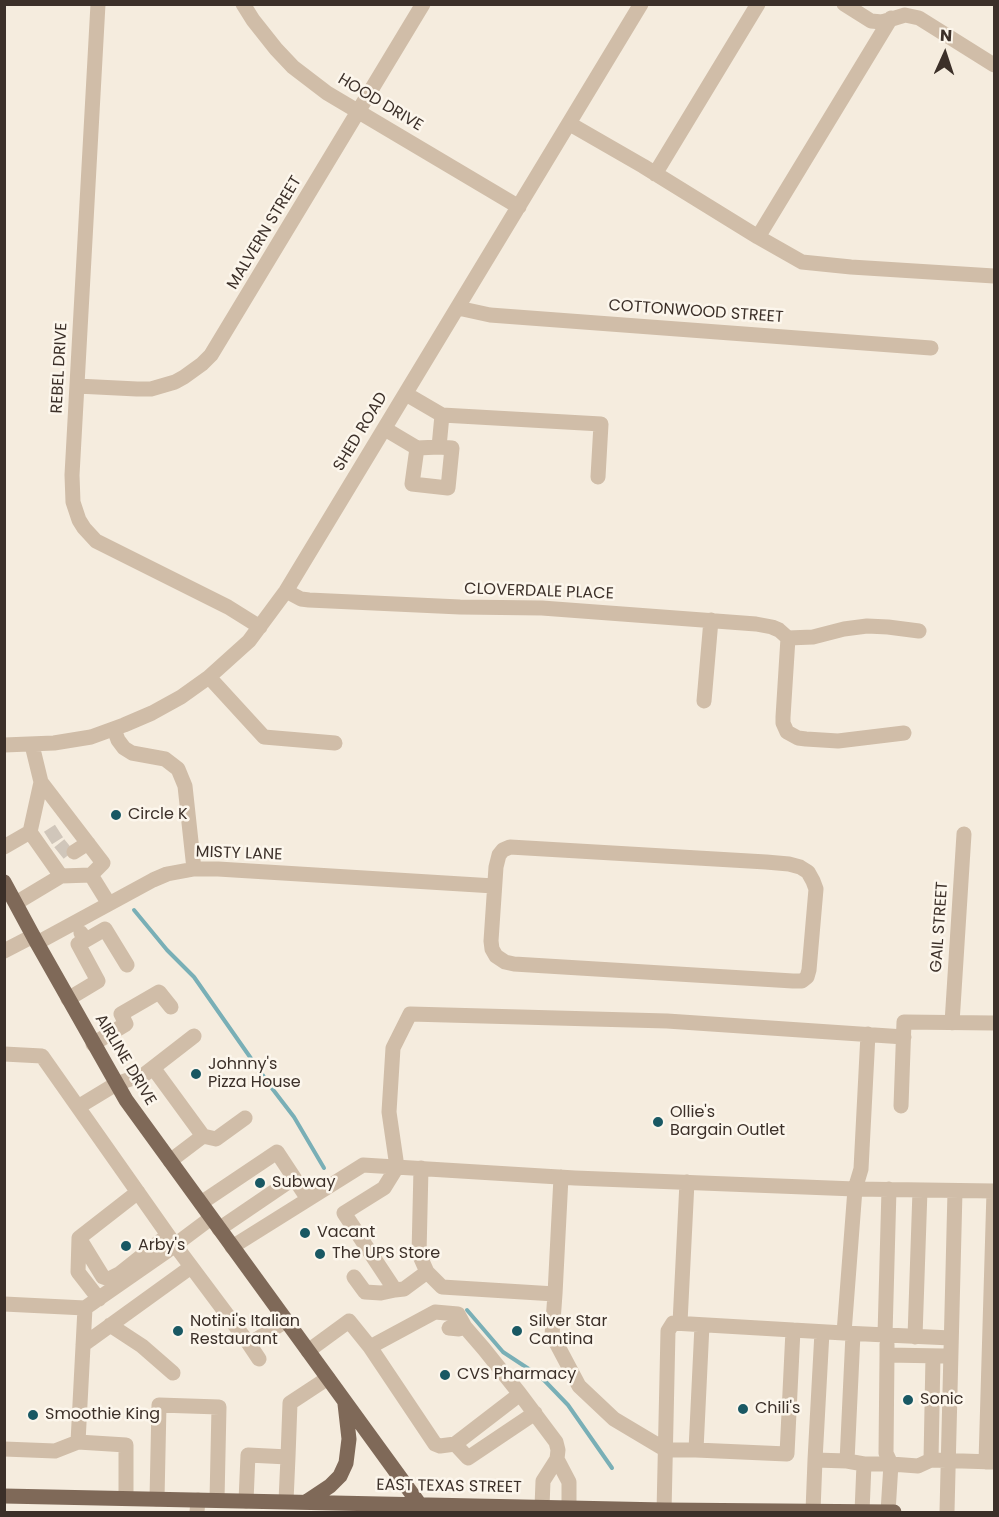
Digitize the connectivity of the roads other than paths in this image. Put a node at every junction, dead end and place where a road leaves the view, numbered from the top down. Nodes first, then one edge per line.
1 (98, 4) edge
2 (243, 4) edge
3 (423, 4) edge
4 (641, 4) edge
5 (758, 4) edge
6 (844, 4) edge
7 (891, 18) junction
8 (994, 65) edge
9 (359, 111) junction
10 (570, 124) junction
11 (655, 174) junction
12 (519, 207) junction
13 (758, 237) junction
14 (994, 276) edge
15 (458, 308) junction
16 (931, 348) dead end
17 (77, 386) junction
18 (406, 394) junction
19 (442, 416) junction
20 (385, 429) junction
21 (439, 447) junction
22 (417, 448) junction
23 (598, 477) dead end
24 (286, 591) junction
25 (711, 620) junction
26 (260, 627) junction
27 (919, 631) dead end
28 (788, 638) junction
29 (209, 677) junction
30 (704, 700) dead end
31 (114, 729) junction
32 (904, 733) dead end
33 (335, 743) dead end
34 (4, 745) edge
35 (32, 745) junction
36 (41, 782) junction
37 (30, 832) junction
38 (80, 832) junction
39 (964, 834) dead end
40 (4, 847) edge
41 (57, 851) junction
42 (194, 869) junction
43 (91, 875) junction
44 (4, 882) edge
45 (494, 886) junction
46 (16, 903) junction
47 (109, 904) junction
48 (75, 922) junction
49 (35, 940) junction
50 (86, 940) junction
51 (4, 951) edge
52 (127, 965) dead end
53 (68, 999) junction
54 (171, 1007) dead end
55 (952, 1023) junction
56 (994, 1023) edge
57 (868, 1034) junction
58 (194, 1036) dead end
59 (903, 1037) junction
60 (93, 1044) junction
61 (4, 1054) edge
62 (154, 1069) junction
63 (116, 1084) junction
64 (901, 1106) dead end
65 (78, 1107) junction
66 (245, 1118) dead end
67 (203, 1136) junction
68 (170, 1161) junction
69 (397, 1167) junction
70 (421, 1168) junction
71 (561, 1177) junction
72 (294, 1178) junction
73 (687, 1182) junction
74 (855, 1189) junction
75 (889, 1189) junction
76 (920, 1190) junction
77 (955, 1191) junction
78 (994, 1191) edge
79 (138, 1192) junction
80 (308, 1199) junction
81 (201, 1203) junction
82 (215, 1223) junction
83 (79, 1238) junction
84 (172, 1240) junction
85 (232, 1247) junction
86 (191, 1266) junction
87 (427, 1272) junction
88 (354, 1276) dead end
89 (394, 1290) junction
90 (555, 1293) junction
91 (99, 1299) junction
92 (4, 1304) edge
93 (85, 1308) junction
94 (424, 1317) junction
95 (286, 1321) junction
96 (680, 1323) junction
97 (702, 1324) junction
98 (110, 1325) junction
99 (465, 1327) junction
100 (793, 1330) junction
101 (822, 1332) junction
102 (848, 1333) junction
103 (886, 1335) junction
104 (915, 1337) junction
105 (951, 1338) junction
106 (83, 1344) junction
107 (249, 1344) junction
108 (370, 1347) junction
109 (308, 1351) junction
110 (887, 1355) junction
111 (933, 1356) junction
112 (951, 1357) junction
113 (259, 1359) dead end
114 (173, 1373) dead end
115 (327, 1378) junction
116 (520, 1394) junction
117 (344, 1401) junction
118 (535, 1413) junction
119 (78, 1442) junction
120 (454, 1444) junction
121 (4, 1449) edge
122 (666, 1450) junction
123 (696, 1450) junction
124 (288, 1457) junction
125 (557, 1459) junction
126 (815, 1460) junction
127 (931, 1460) junction
128 (948, 1460) junction
129 (847, 1461) junction
130 (990, 1462) edge
131 (864, 1464) junction
132 (891, 1464) junction
133 (4, 1496) edge
134 (126, 1498) junction
135 (217, 1500) junction
136 (246, 1501) junction
137 (286, 1501) junction
138 (306, 1502) junction
139 (154, 1503) edge
140 (197, 1506) edge
141 (328, 1507) edge
142 (525, 1507) junction
143 (542, 1507) junction
144 (422, 1508) edge
145 (569, 1508) junction
146 (664, 1511) edge
147 (813, 1511) junction
148 (509, 1512) edge
149 (861, 1512) edge
150 (888, 1512) edge
151 (894, 1512) edge
152 (947, 1512) edge

1 - 17 street, REBEL DRIVE
2 - 9 street, HOOD DRIVE
3 - 9 street, MALVERN STREET
4 - 10 street, SHED ROAD
5 - 11 street
6 - 7 street
7 - 8 street
7 - 13 street
9 - 12 street, HOOD DRIVE
9 - 17 street, MALVERN STREET
10 - 11 street
10 - 12 street, SHED ROAD
11 - 13 street
12 - 15 street, SHED ROAD
13 - 14 street
15 - 16 street, COTTONWOOD STREET
15 - 18 street, SHED ROAD
17 - 26 street, REBEL DRIVE
18 - 19 street
18 - 20 street, SHED ROAD
19 - 21 street
19 - 23 street
20 - 22 street
20 - 24 street, SHED ROAD
21 - 22 street
21 - 22 street
24 - 25 street, CLOVERDALE PLACE
24 - 26 street, SHED ROAD
25 - 28 street, CLOVERDALE PLACE
25 - 30 street
26 - 29 street, SHED ROAD
27 - 28 street
28 - 32 street
29 - 31 street, SHED ROAD
29 - 33 street
31 - 35 street, SHED ROAD
31 - 42 street
34 - 35 street, SHED ROAD
35 - 36 street
36 - 37 street
36 - 38 street
37 - 40 street
37 - 41 street
38 - 41 street
38 - 41 street
38 - 43 street
39 - 55 street, GAIL STREET
41 - 43 street
41 - 46 street
42 - 45 street, MISTY LANE
42 - 47 street, MISTY LANE
43 - 47 street
44 - 46 main road, AIRLINE DRIVE
45 - 45 street
46 - 49 main road, AIRLINE DRIVE
47 - 48 street, MISTY LANE
48 - 49 street, MISTY LANE
48 - 50 street
49 - 51 street, MISTY LANE
49 - 53 main road, AIRLINE DRIVE
50 - 52 street
50 - 53 street
53 - 60 main road, AIRLINE DRIVE
54 - 60 street
55 - 56 street
55 - 59 street
57 - 59 street
57 - 69 street
57 - 74 street
58 - 62 street
59 - 64 street
60 - 63 main road, AIRLINE DRIVE
61 - 65 street
62 - 63 street
62 - 67 street
63 - 65 street
63 - 68 main road, AIRLINE DRIVE
65 - 79 street
66 - 67 street
67 - 68 street
68 - 81 main road, AIRLINE DRIVE
69 - 70 street
69 - 80 street
69 - 89 street
70 - 71 street
70 - 87 street
71 - 73 street
71 - 90 street
72 - 80 street
72 - 81 street
72 - 82 street
73 - 74 street
73 - 96 street
74 - 75 street
74 - 102 street
75 - 76 street
75 - 103 street
76 - 77 street
76 - 104 street
77 - 78 street
77 - 105 street
78 - 130 street
79 - 83 street
79 - 84 street
80 - 85 street
81 - 82 main road, AIRLINE DRIVE
82 - 84 street
82 - 85 main road, AIRLINE DRIVE
83 - 84 street
83 - 91 street
84 - 86 street
84 - 91 street
85 - 95 main road, AIRLINE DRIVE
86 - 98 street
86 - 107 street
87 - 89 street
87 - 90 street
88 - 89 street
90 - 122 street
91 - 93 street
92 - 93 street
93 - 106 street
94 - 99 street
94 - 99 street
94 - 108 street
95 - 107 street
95 - 109 main road, AIRLINE DRIVE
96 - 97 street
96 - 122 street
97 - 100 street
97 - 123 street
98 - 106 street
98 - 114 street
99 - 116 street
100 - 101 street
100 - 123 street
101 - 102 street
101 - 126 street
102 - 103 street
102 - 129 street
103 - 104 street
103 - 110 street
104 - 105 street
105 - 112 street
106 - 119 street
107 - 113 street
108 - 109 street
108 - 120 street
109 - 115 main road, AIRLINE DRIVE
110 - 111 street
110 - 132 street
111 - 112 street
111 - 127 street
112 - 128 street
115 - 117 main road, AIRLINE DRIVE
115 - 124 street
116 - 118 street
116 - 120 street
117 - 138 main road
117 - 144 main road, AIRLINE DRIVE
118 - 120 street
118 - 125 street
119 - 121 street
119 - 134 street
122 - 123 street
122 - 146 street
124 - 136 street
124 - 137 street
125 - 143 street
125 - 145 street
126 - 129 street
126 - 147 street
127 - 128 street
127 - 132 street
128 - 130 street
128 - 152 street
129 - 131 street
131 - 132 street
131 - 149 street
132 - 150 street
133 - 134 main road, EAST TEXAS STREET
134 - 139 main road, EAST TEXAS STREET
135 - 136 main road, EAST TEXAS STREET
135 - 139 street
135 - 140 main road, EAST TEXAS STREET
136 - 137 main road, EAST TEXAS STREET
137 - 138 main road, EAST TEXAS STREET
138 - 141 main road, EAST TEXAS STREET
139 - 140 main road, EAST TEXAS STREET
141 - 144 main road, EAST TEXAS STREET
142 - 143 main road, EAST TEXAS STREET
142 - 144 main road, EAST TEXAS STREET
142 - 148 main road
143 - 145 main road, EAST TEXAS STREET
145 - 146 main road, EAST TEXAS STREET
146 - 147 main road, EAST TEXAS STREET
147 - 149 main road, EAST TEXAS STREET
149 - 150 main road, EAST TEXAS STREET
150 - 151 main road, EAST TEXAS STREET

